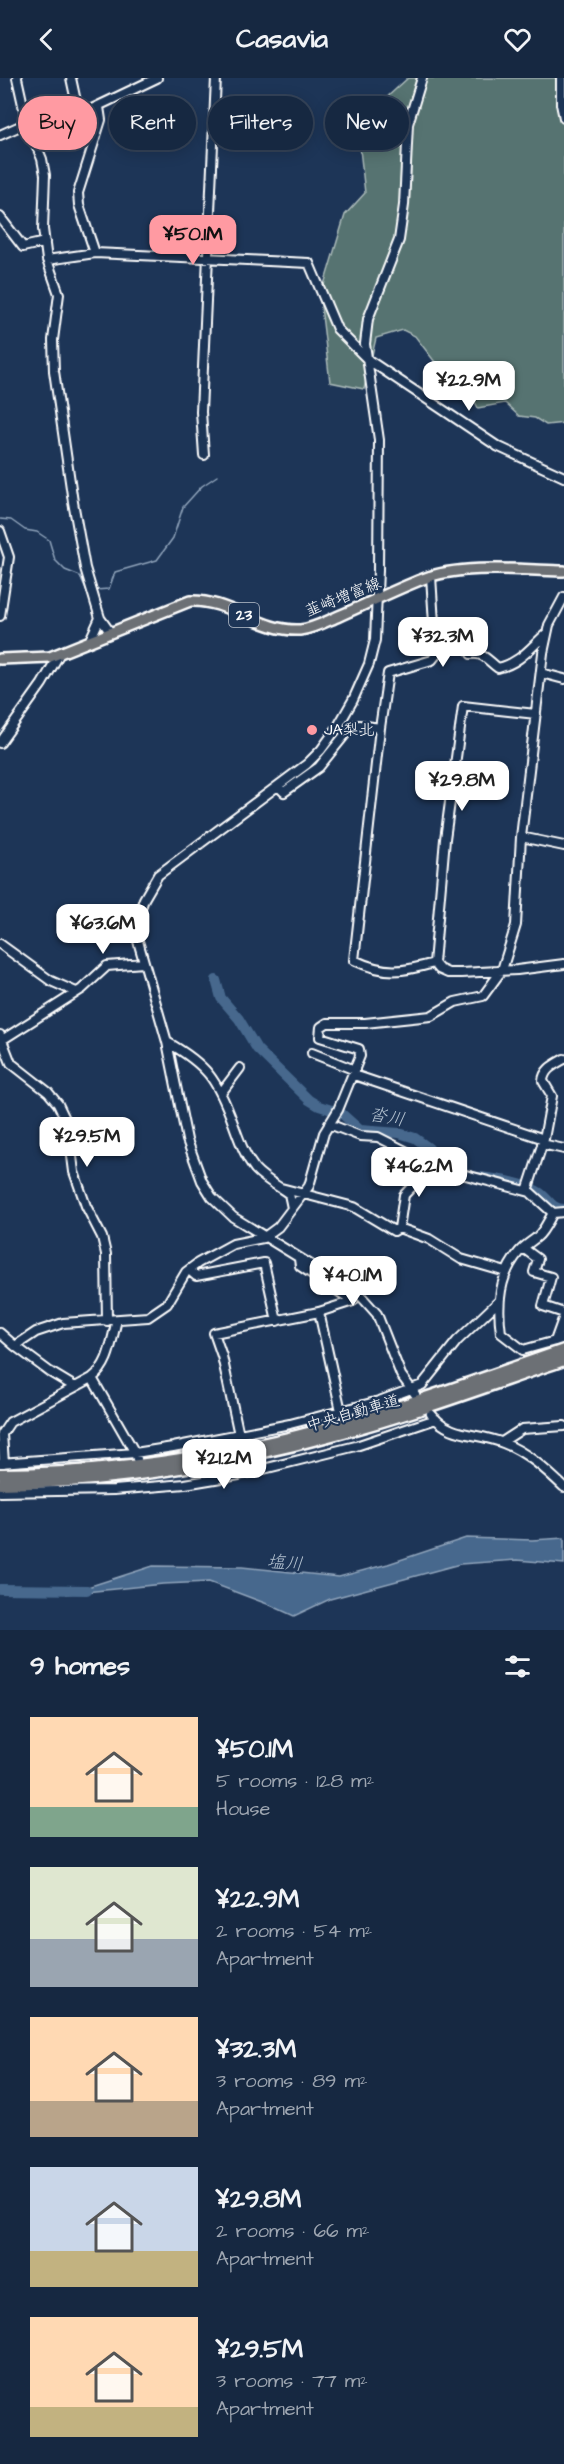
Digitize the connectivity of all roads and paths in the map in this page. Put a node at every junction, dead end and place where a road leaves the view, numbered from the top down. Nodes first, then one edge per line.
1 (17, 78) edge
2 (71, 78) edge
3 (157, 78) edge
4 (216, 78) edge
5 (422, 78) edge
6 (561, 78) edge
7 (21, 96) edge
8 (75, 96) edge
9 (99, 107) joint
10 (564, 118) edge
11 (18, 127) edge
12 (0, 135) edge
13 (38, 150) edge
14 (0, 217) edge
15 (45, 242) junction
16 (95, 253) junction
17 (47, 260) junction
18 (206, 260) junction
19 (367, 359) junction
20 (204, 454) dead end
21 (564, 477) edge
22 (0, 531) edge
23 (564, 571) edge
24 (431, 576) junction
25 (564, 597) edge
26 (378, 600) junction
27 (0, 616) edge
28 (100, 618) junction
29 (110, 632) junction
30 (547, 633) junction
31 (90, 640) junction
32 (60, 653) junction
33 (471, 654) dead end
34 (0, 659) edge
35 (541, 673) junction
36 (564, 679) edge
37 (536, 714) junction
38 (380, 728) junction
39 (0, 742) edge
40 (278, 786) junction
41 (521, 837) junction
42 (564, 846) edge
43 (0, 944) edge
44 (143, 963) junction
45 (434, 963) junction
46 (564, 964) edge
47 (502, 970) junction
48 (76, 992) junction
49 (1, 1037) edge
50 (167, 1042) junction
51 (312, 1053) dead end
52 (564, 1059) edge
53 (240, 1068) dead end
54 (354, 1073) junction
55 (221, 1094) junction
56 (329, 1124) junction
57 (543, 1142) junction
58 (564, 1149) edge
59 (432, 1166) junction
60 (281, 1188) junction
61 (527, 1191) junction
62 (303, 1194) junction
63 (292, 1208) junction
64 (564, 1212) edge
65 (553, 1213) junction
66 (399, 1228) junction
67 (263, 1238) junction
68 (523, 1248) junction
69 (299, 1259) junction
70 (189, 1270) junction
71 (506, 1272) junction
72 (498, 1302) junction
73 (319, 1312) junction
74 (564, 1315) edge
75 (117, 1320) junction
76 (107, 1321) junction
77 (277, 1321) junction
78 (0, 1333) edge
79 (564, 1338) edge
80 (555, 1341) junction
81 (15, 1346) junction
82 (564, 1350) edge
83 (564, 1360) edge
84 (92, 1378) junction
85 (75, 1387) junction
86 (413, 1391) junction
87 (341, 1411) junction
88 (564, 1426) edge
89 (239, 1435) junction
90 (502, 1442) junction
91 (136, 1456) junction
92 (2, 1463) edge
93 (0, 1474) edge
94 (0, 1484) edge
95 (564, 1487) edge
96 (0, 1492) edge

1 - 7 street
2 - 8 street
3 - 9 street
4 - 18 street
5 - 19 street
6 - 10 street
9 - 16 street
11 - 12 street
13 - 15 street
14 - 15 street
15 - 17 street
16 - 17 street
16 - 18 street
17 - 28 street
18 - 19 street
18 - 20 street
19 - 21 street
19 - 26 street
22 - 27 street
23 - 24 main road, 韮崎増富線 / 23
24 - 26 main road, 韮崎増富線 / 23
24 - 38 street
25 - 30 street
26 - 29 main road, 韮崎増富線 / 23
26 - 40 street
28 - 29 street
28 - 31 street
29 - 31 main road, 韮崎増富線 / 23
30 - 33 street
30 - 35 street
31 - 32 main road, 韮崎増富線 / 23
32 - 34 main road, 韮崎増富線 / 23
32 - 39 street
35 - 36 street
35 - 37 street
37 - 41 street
37 - 45 street
38 - 40 street
38 - 45 street
40 - 44 street
41 - 42 street
41 - 47 street
43 - 48 street
44 - 48 street
44 - 50 street
45 - 47 street
46 - 47 street
47 - 54 street
48 - 49 street
49 - 76 street
50 - 55 street
50 - 67 street
51 - 54 street
52 - 57 street
53 - 55 street
54 - 56 street
54 - 57 street
55 - 60 street
56 - 59 street
56 - 62 street
57 - 58 street
57 - 61 street
59 - 61 street
59 - 66 street
60 - 62 street
60 - 63 street
61 - 65 street
62 - 63 street
62 - 66 street
63 - 67 street
64 - 65 street
65 - 68 street
66 - 71 street
67 - 69 street
67 - 70 street
68 - 71 street
68 - 74 street
69 - 73 street
69 - 86 street
70 - 75 street
70 - 77 street
71 - 72 street
72 - 80 street
72 - 86 street
73 - 77 street
73 - 87 street
74 - 80 street
75 - 76 street
75 - 84 street
76 - 81 street
77 - 89 street
78 - 81 street
79 - 80 street
81 - 85 street
82 - 93 highway, 中央自動車道
83 - 94 highway, 中央自動車道
84 - 85 street
84 - 91 street
85 - 92 street
86 - 87 street
87 - 89 street
88 - 90 street
89 - 91 street
90 - 95 street
90 - 96 street
91 - 92 street

